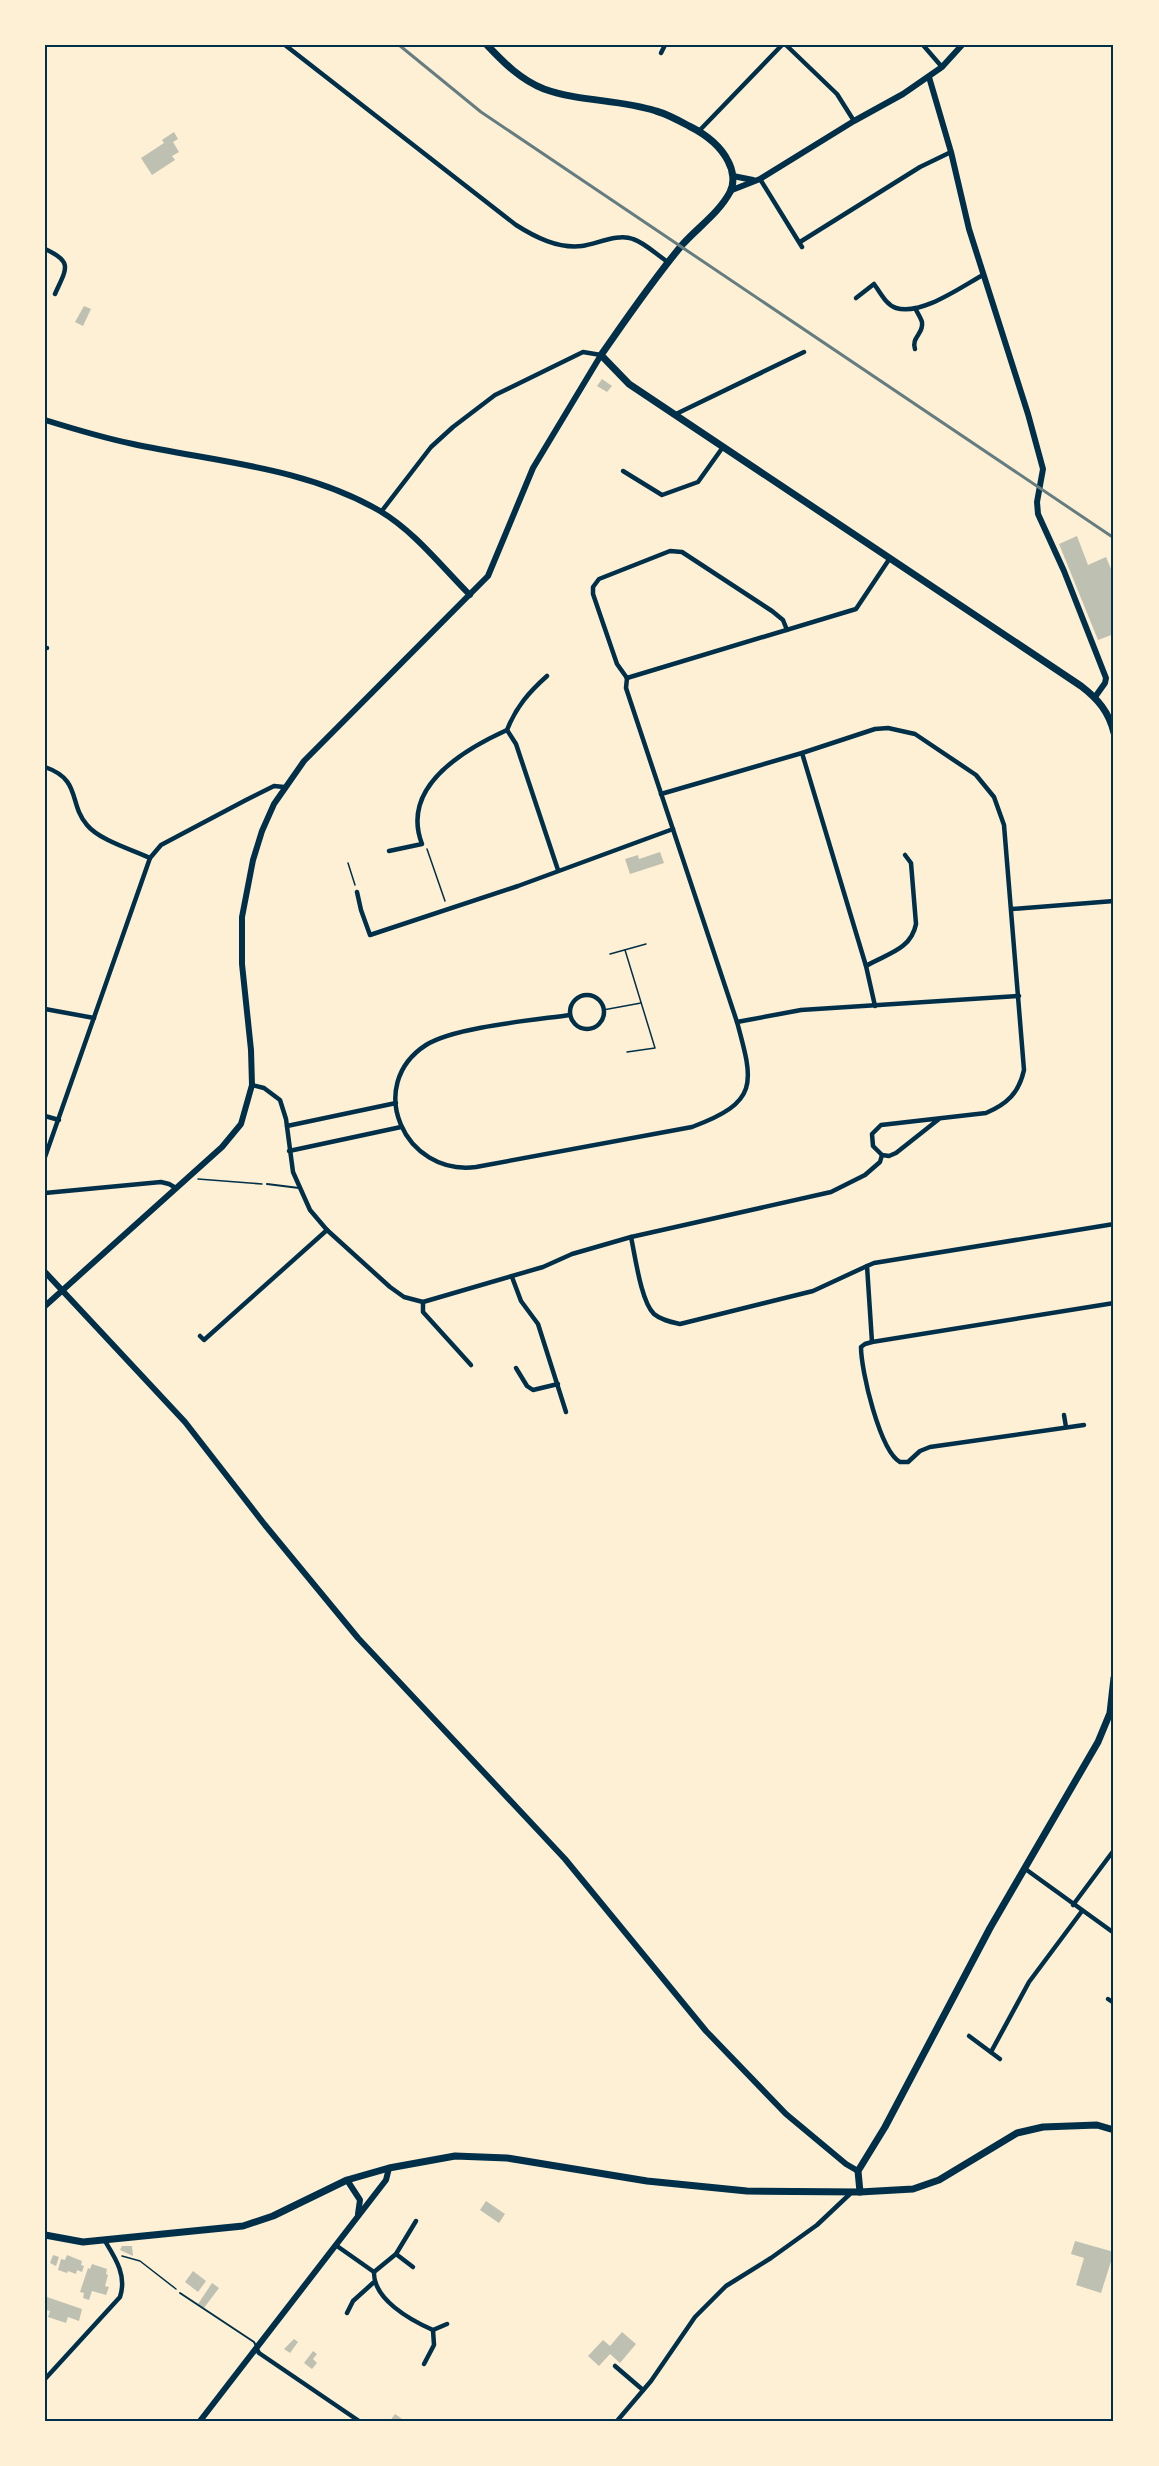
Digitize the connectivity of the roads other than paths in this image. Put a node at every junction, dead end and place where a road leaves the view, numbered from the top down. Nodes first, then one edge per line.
1 (285, 45) edge
2 (487, 45) edge
3 (665, 45) edge
4 (784, 45) edge
5 (923, 45) edge
6 (962, 45) edge
7 (661, 53) dead end
8 (942, 67) junction
9 (929, 77) junction
10 (854, 121) junction
11 (699, 131) junction
12 (951, 152) junction
13 (733, 176) junction
14 (757, 180) junction
15 (732, 190) junction
16 (45, 249) edge
17 (668, 262) junction
18 (983, 275) junction
19 (55, 294) dead end
20 (856, 298) dead end
21 (915, 308) junction
22 (915, 349) dead end
23 (804, 352) dead end
24 (601, 355) junction
25 (676, 414) junction
26 (45, 420) edge
27 (723, 447) junction
28 (623, 471) dead end
29 (643, 474) dead end
30 (639, 481) junction
31 (381, 512) junction
32 (890, 558) junction
33 (470, 595) junction
34 (787, 630) junction
35 (547, 676) dead end
36 (627, 678) junction
37 (1106, 678) junction
38 (1114, 680) edge
39 (1095, 697) junction
40 (507, 730) junction
41 (1114, 733) edge
42 (802, 753) junction
43 (45, 767) edge
44 (284, 787) junction
45 (661, 794) junction
46 (673, 830) junction
47 (389, 850) dead end
48 (905, 855) dead end
49 (150, 858) junction
50 (558, 870) junction
51 (357, 892) road end
52 (1114, 901) edge
53 (1012, 909) junction
54 (866, 966) junction
55 (1019, 996) junction
56 (875, 1006) junction
57 (45, 1009) edge
58 (570, 1015) junction
59 (94, 1018) junction
60 (737, 1022) junction
61 (252, 1085) junction
62 (396, 1103) junction
63 (45, 1116) edge
64 (939, 1119) junction
65 (59, 1120) junction
66 (287, 1126) junction
67 (401, 1127) junction
68 (289, 1151) junction
69 (882, 1155) junction
70 (45, 1157) edge
71 (267, 1184) road end
72 (176, 1188) junction
73 (299, 1188) junction
74 (45, 1193) edge
75 (1114, 1224) edge
76 (327, 1230) junction
77 (631, 1237) junction
78 (867, 1266) junction
79 (45, 1272) edge
80 (512, 1277) junction
81 (63, 1289) junction
82 (423, 1302) junction
83 (1114, 1303) edge
84 (45, 1306) edge
85 (200, 1336) dead end
86 (872, 1342) junction
87 (471, 1365) dead end
88 (516, 1368) dead end
89 (558, 1384) junction
90 (566, 1412) dead end
91 (1064, 1415) dead end
92 (1084, 1425) dead end
93 (1066, 1427) junction
94 (1114, 1678) edge
95 (1114, 1850) edge
96 (1024, 1868) junction
97 (1073, 1905) junction
98 (1082, 1911) junction
99 (1114, 1934) edge
100 (1108, 1999) dead end
101 (1114, 2003) edge
102 (969, 2036) dead end
103 (991, 2052) junction
104 (1000, 2059) dead end
105 (1114, 2130) edge
106 (389, 2168) junction
107 (858, 2171) junction
108 (347, 2180) junction
109 (852, 2192) junction
110 (860, 2192) junction
111 (357, 2217) junction
112 (416, 2221) dead end
113 (45, 2235) edge
114 (105, 2241) junction
115 (337, 2246) junction
116 (396, 2254) junction
117 (413, 2267) dead end
118 (374, 2272) junction
119 (374, 2283) junction
120 (180, 2293) road end
121 (347, 2313) dead end
122 (447, 2324) dead end
123 (433, 2330) junction
124 (256, 2348) junction
125 (424, 2364) dead end
126 (615, 2366) dead end
127 (45, 2379) edge
128 (644, 2390) junction
129 (200, 2421) edge
130 (359, 2421) edge
131 (617, 2421) edge

1 - 17 street
2 - 11 main road
3 - 7 street
4 - 10 street
4 - 11 street
5 - 8 street
6 - 8 street
8 - 9 street
9 - 10 street
9 - 12 street
10 - 14 street
11 - 13 main road
12 - 14 street
12 - 18 street
13 - 14 street
13 - 15 main road
14 - 15 street
15 - 17 main road
16 - 19 street
17 - 24 main road
18 - 21 street
18 - 37 street
20 - 21 street
21 - 22 street
23 - 25 street
24 - 25 main road
24 - 31 street
24 - 33 street
25 - 27 main road
26 - 31 street
27 - 30 street
27 - 32 main road
28 - 30 street
29 - 30 street
31 - 33 street
32 - 34 street
32 - 39 main road
33 - 44 street
34 - 36 street
34 - 36 street
35 - 40 street
36 - 45 street
37 - 38 street
37 - 39 street
39 - 41 main road
40 - 47 street
40 - 50 street
42 - 45 street
42 - 53 street
42 - 54 street
43 - 49 street
44 - 49 street
44 - 61 street
45 - 46 street
46 - 50 street
46 - 60 street
48 - 54 street
49 - 59 street
50 - 51 street
52 - 53 street
53 - 55 street
54 - 56 street
55 - 56 street
55 - 64 street
56 - 60 street
57 - 59 street
58 - 58 street
58 - 62 street
59 - 65 street
60 - 67 street
61 - 66 street
61 - 72 street
62 - 66 street
62 - 67 street
63 - 65 street
64 - 69 street
64 - 69 street
65 - 70 street
66 - 68 street
67 - 68 street
68 - 73 street
69 - 77 street
71 - 73 lane
72 - 74 street
72 - 81 street
73 - 76 street
75 - 78 street
76 - 82 street
76 - 85 street
77 - 78 street
77 - 80 street
78 - 86 street
79 - 81 street
80 - 82 street
80 - 89 street
81 - 84 street
81 - 107 street
82 - 87 street
83 - 86 street
86 - 93 street
88 - 89 street
89 - 90 street
91 - 93 street
92 - 93 street
94 - 96 main road
95 - 97 street
96 - 97 street
96 - 107 main road
97 - 98 street
98 - 99 street
98 - 103 street
100 - 101 street
102 - 103 street
103 - 104 street
105 - 110 main road
106 - 108 main road
106 - 109 main road
106 - 111 street
107 - 110 main road
108 - 111 street
108 - 114 main road
109 - 110 main road
109 - 128 street
111 - 115 street
112 - 116 street
113 - 114 main road
114 - 127 street
115 - 118 street
115 - 124 street
116 - 117 street
116 - 118 street
118 - 119 street
119 - 121 street
119 - 123 street
120 - 124 lane
122 - 123 street
123 - 125 street
124 - 129 street
124 - 130 street
126 - 128 street
128 - 131 street

